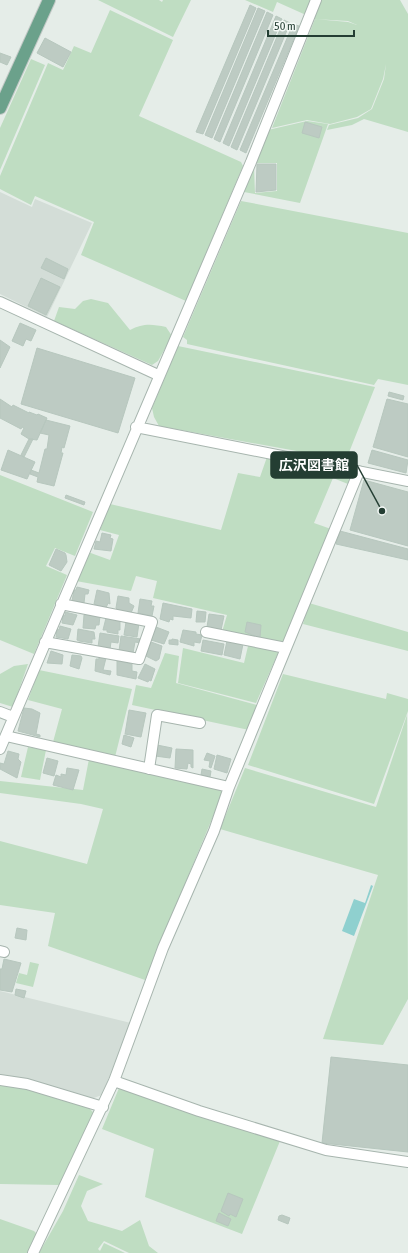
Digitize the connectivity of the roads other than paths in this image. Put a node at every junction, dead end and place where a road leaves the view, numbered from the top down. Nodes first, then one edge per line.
1 (49, 0) edge
2 (316, 0) edge
3 (0, 108) edge
4 (0, 302) edge
5 (158, 375) junction
6 (136, 427) junction
7 (359, 471) junction
8 (408, 481) edge
9 (61, 604) junction
10 (206, 632) dead end
11 (45, 642) junction
12 (286, 648) junction
13 (0, 712) edge
14 (13, 717) junction
15 (200, 723) dead end
16 (6, 736) junction
17 (0, 749) edge
18 (148, 769) junction
19 (230, 787) junction
20 (0, 1080) edge
21 (114, 1081) junction
22 (103, 1107) junction
23 (408, 1162) edge
24 (33, 1253) edge

1 - 3 main road
2 - 5 street
4 - 5 street
5 - 6 street
6 - 7 street
6 - 9 street
7 - 8 street
7 - 12 street
9 - 11 street
9 - 11 street
10 - 12 street
11 - 14 street
12 - 19 street
13 - 14 street
14 - 16 street
15 - 18 street
16 - 17 street
16 - 18 street
18 - 19 street
19 - 21 street
20 - 22 street
21 - 22 street
21 - 23 street
22 - 24 street

